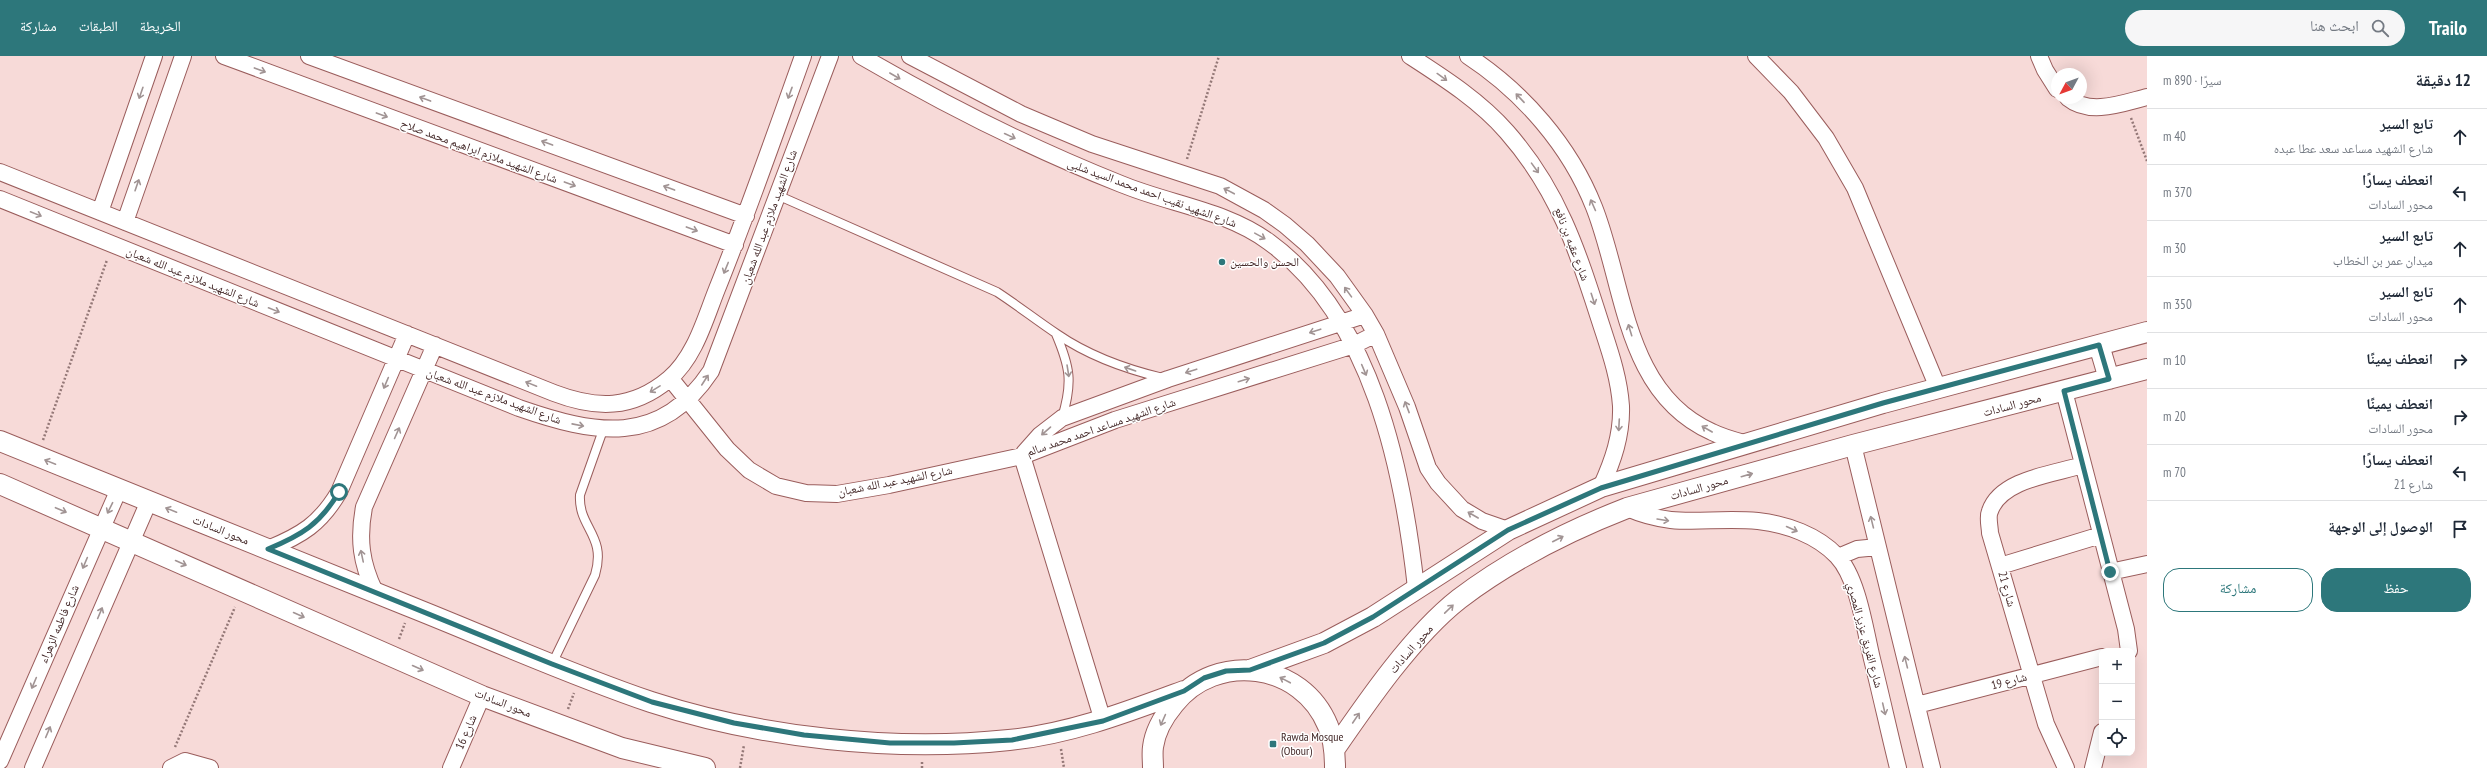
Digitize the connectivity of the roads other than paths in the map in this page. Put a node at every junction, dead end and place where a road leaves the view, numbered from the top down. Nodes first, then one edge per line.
1 (154, 56) edge
2 (183, 56) edge
3 (224, 56) edge
4 (309, 56) edge
5 (803, 56) edge
6 (830, 56) edge
7 (861, 56) edge
8 (910, 56) edge
9 (1410, 56) edge
10 (1468, 56) edge
11 (1756, 56) edge
12 (2039, 56) edge
13 (2051, 80) edge
14 (2147, 97) edge
15 (2083, 104) edge
16 (0, 172) edge
17 (778, 195) junction
18 (0, 199) edge
19 (100, 212) junction
20 (746, 216) junction
21 (125, 222) junction
22 (735, 245) junction
23 (1365, 315) junction
24 (1341, 322) junction
25 (2147, 332) edge
26 (406, 334) junction
27 (1056, 334) junction
28 (1376, 334) junction
29 (435, 345) junction
30 (2099, 345) junction
31 (1354, 346) junction
32 (396, 359) junction
33 (2147, 369) edge
34 (424, 371) junction
35 (670, 378) junction
36 (1168, 379) junction
37 (2109, 379) junction
38 (1938, 388) junction
39 (2064, 391) junction
40 (688, 400) junction
41 (1062, 418) junction
42 (602, 430) junction
43 (0, 441) edge
44 (1744, 443) junction
45 (1853, 445) junction
46 (1022, 456) junction
47 (2083, 465) junction
48 (0, 484) edge
49 (1601, 488) junction
50 (119, 489) junction
51 (149, 501) junction
52 (1627, 508) junction
53 (101, 527) junction
54 (1508, 530) junction
55 (2102, 535) junction
56 (132, 541) junction
57 (1878, 547) junction
58 (268, 549) junction
59 (1838, 556) junction
60 (2147, 564) edge
61 (2000, 566) junction
62 (2110, 572) junction
63 (1416, 588) junction
64 (375, 592) junction
65 (2127, 648) edge
66 (2099, 658) edge
67 (552, 664) junction
68 (1250, 670) junction
69 (2032, 675) junction
70 (1184, 691) junction
71 (482, 696) junction
72 (1917, 706) junction
73 (1103, 721) junction
74 (2099, 744) edge
75 (1335, 759) edge
76 (0, 761) edge
77 (172, 767) edge
78 (33, 768) edge
79 (210, 768) edge
80 (451, 768) edge
81 (704, 768) edge
82 (1154, 768) edge
83 (1898, 768) edge
84 (1932, 768) edge
85 (2066, 768) edge
86 (2093, 768) edge

1 -> 19 street
21 -> 2 street
3 -> 22 street, شارع الشهيد ملازم ابراهيم محمد صلاح
20 -> 4 street
5 -> 20 street, شارع الشهيد ملازم عبد الله شعبان
6 - 17 street, شارع الشهيد ملازم عبد الله شعبان
7 -> 24 street, شارع الشهيد نقيب احمد محمد السيد شلبى
23 -> 8 street
9 -> 49 street, شارع عقبه بن نافع
44 -> 10 street
11 - 38 street
12 - 13 street
14 - 15 street
16 - 19 street, شارع الشهيد ملازم عبد الله شعبان
17 - 27 lane
40 -> 17 street, شارع الشهيد ملازم عبد الله شعبان
18 -> 32 street, شارع الشهيد ملازم عبد الله شعبان
19 - 21 street, شارع الشهيد ملازم عبد الله شعبان
20 - 22 street, شارع الشهيد ملازم عبد الله شعبان
21 - 26 street, شارع الشهيد ملازم عبد الله شعبان
22 -> 35 street, شارع الشهيد ملازم عبد الله شعبان
23 - 24 street, شارع الشهيد مساعد احمد محمد سالم
23 - 28 street
24 - 31 street, شارع الشهيد نقيب احمد محمد السيد شلبى
24 -> 36 street, شارع الشهيد مساعد احمد محمد سالم
25 - 30 street
26 - 29 street, شارع الشهيد ملازم عبد الله شعبان
26 - 32 street
36 -> 27 lane
27 -> 41 lane
28 - 31 street, شارع الشهيد مساعد احمد محمد سالم
54 -> 28 street
29 - 34 street
35 -> 29 street, شارع الشهيد ملازم عبد الله شعبان
30 - 37 street
30 - 38 street
46 -> 31 street, شارع الشهيد مساعد احمد محمد سالم
31 -> 63 street, شارع الشهيد نقيب احمد محمد السيد شلبى
32 - 34 street, شارع الشهيد ملازم عبد الله شعبان
32 -> 58 street
33 - 37 street, محور السادات
34 -> 42 street, شارع الشهيد ملازم عبد الله شعبان
64 -> 34 street
35 - 40 street, شارع الشهيد عبد الله شعبان
36 - 41 street, شارع الشهيد مساعد احمد محمد سالم
37 - 39 street, محور السادات
38 - 44 street
39 - 45 street, محور السادات
39 - 47 street
40 - 42 street, شارع الشهيد ملازم عبد الله شعبان
40 - 46 street, شارع الشهيد عبد الله شعبان
41 -> 46 street, شارع الشهيد مساعد احمد محمد سالم
42 - 67 lane
50 -> 43 street, محور السادات
44 - 49 street
52 -> 45 street, محور السادات
57 -> 45 street
46 - 73 street
47 - 55 street
47 - 61 street, شارع 21
48 -> 53 street, محور السادات
49 - 54 street
50 - 51 street, محور السادات
50 -> 53 street, شارع فاطمه الزهراء
51 - 56 street
58 -> 51 street, محور السادات
52 -> 59 street, شارع الفريق عزيز المصري
75 -> 52 street, محور السادات
53 - 56 street, محور السادات
53 -> 76 street, شارع فاطمه الزهراء
54 - 63 street
55 - 61 street
55 - 62 street
56 -> 71 street, محور السادات
78 -> 56 street
57 - 59 street
72 -> 57 street
58 - 64 street, محور السادات
59 -> 83 street, شارع الفريق عزيز المصري
60 - 62 street
61 - 69 street, شارع 21
62 - 65 street
63 - 68 street
64 - 67 street, محور السادات
66 - 69 street, شارع 19
67 - 73 street, محور السادات
68 - 70 street
75 -> 68 street
69 - 72 street, شارع 19
69 - 85 street, شارع 21
70 - 73 street, محور السادات
70 -> 82 street
71 - 80 street, شارع 16
71 - 81 street, محور السادات
72 - 84 street
74 - 86 street
77 - 79 street

